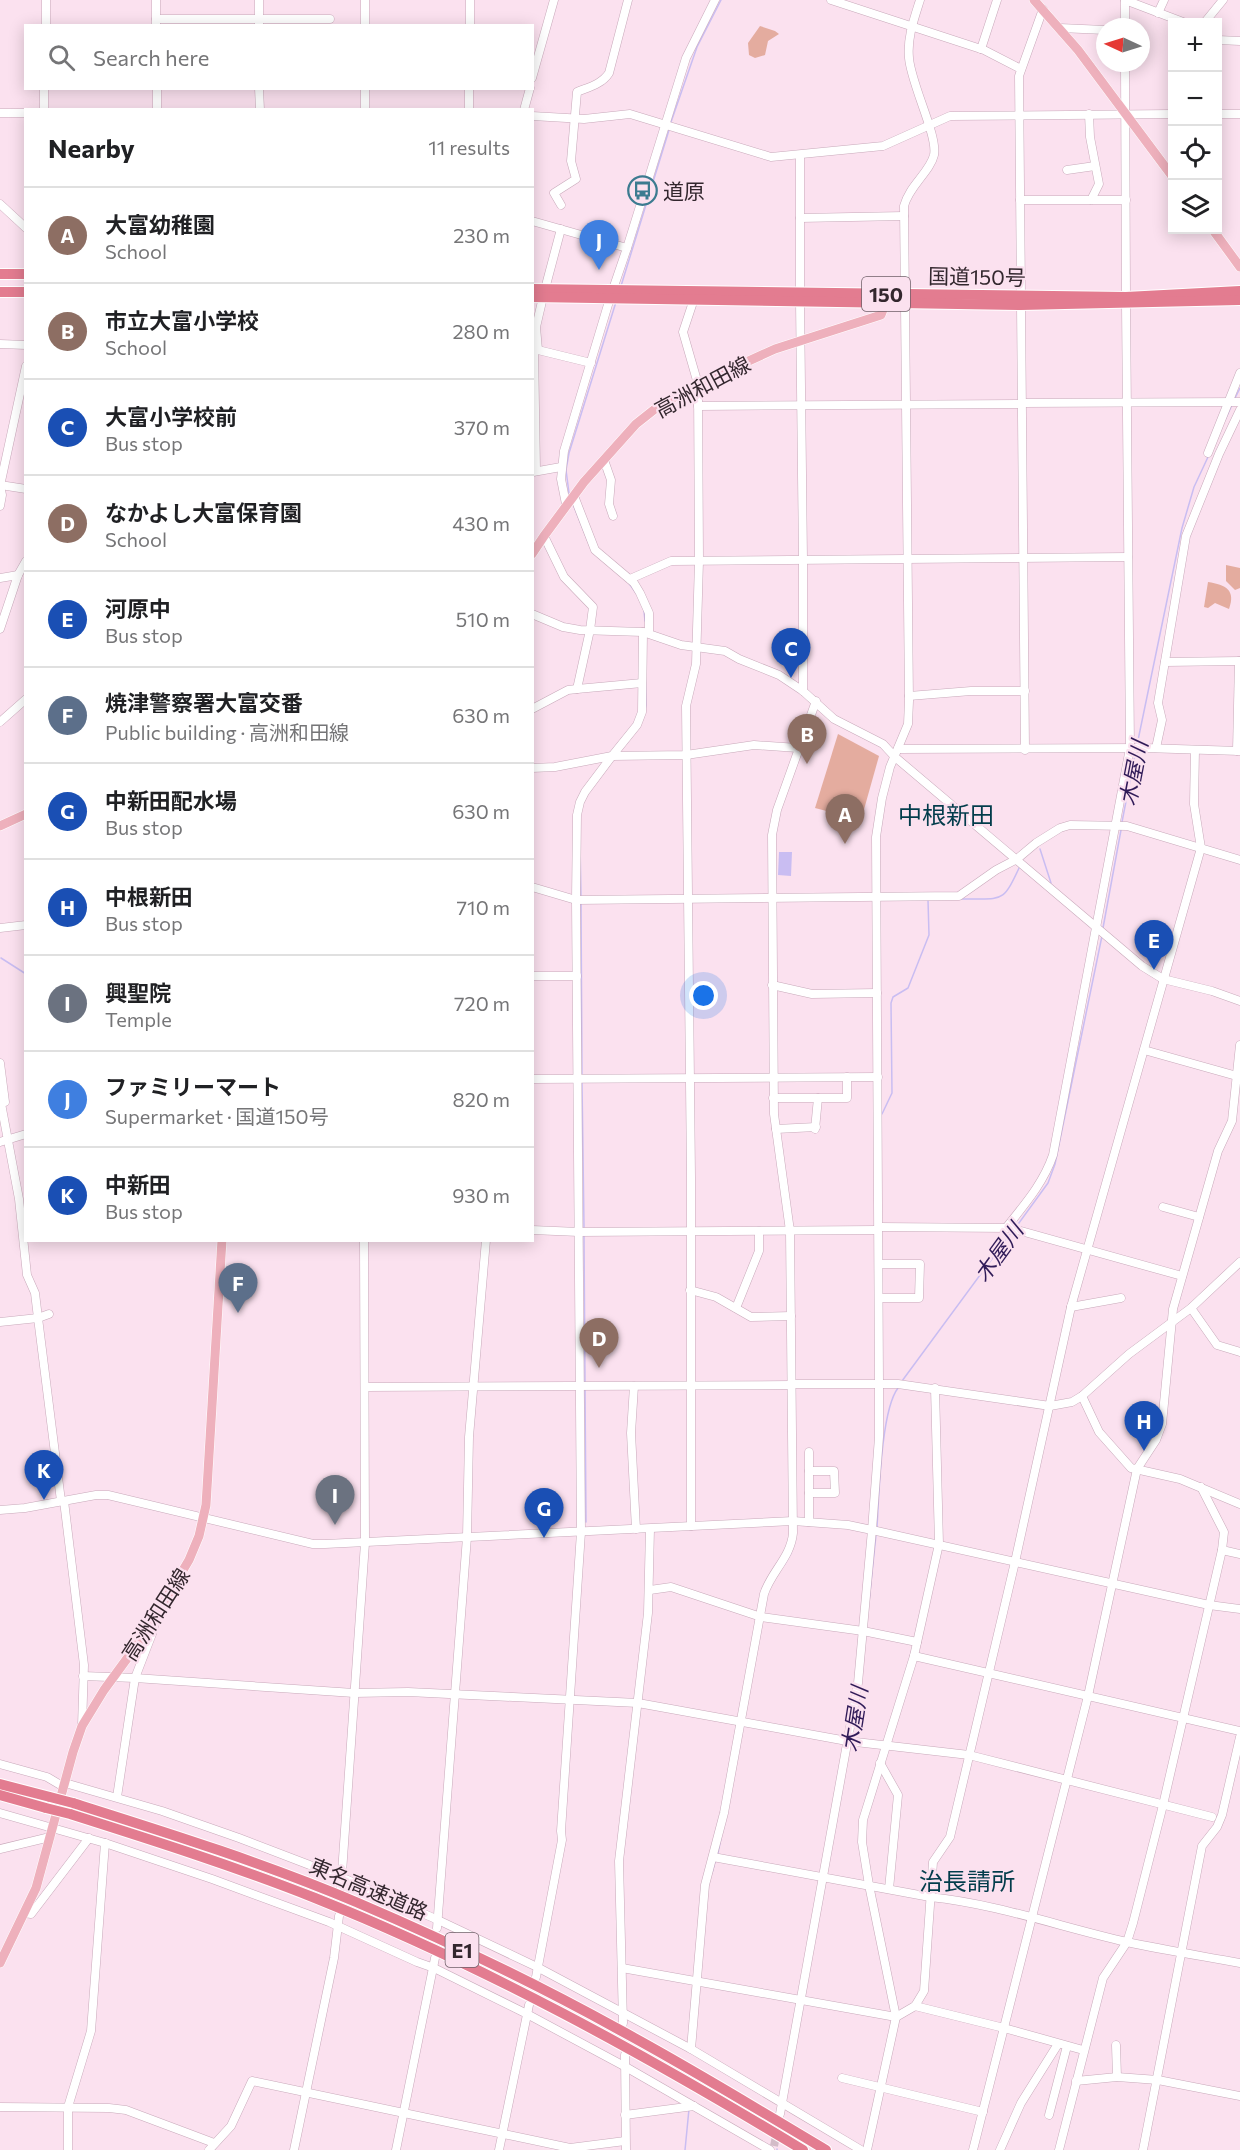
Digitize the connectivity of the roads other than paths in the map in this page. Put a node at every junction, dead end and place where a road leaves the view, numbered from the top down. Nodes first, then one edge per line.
1 (46, 0) edge
2 (156, 0) edge
3 (259, 0) edge
4 (365, 0) edge
5 (470, 0) edge
6 (554, 0) edge
7 (628, 0) edge
8 (715, 0) edge
9 (831, 0) edge
10 (920, 0) edge
11 (997, 0) edge
12 (1034, 0) edge
13 (1125, 0) edge
14 (1164, 0) edge
15 (1223, 0) edge
16 (1043, 9) junction
17 (1158, 13) junction
18 (1125, 18) edge
19 (1172, 18) edge
20 (1208, 18) edge
21 (330, 19) dead end
22 (156, 22) edge
23 (259, 22) edge
24 (46, 24) edge
25 (365, 24) edge
26 (470, 24) edge
27 (912, 26) junction
28 (1060, 28) junction
29 (1096, 30) edge
30 (1222, 40) edge
31 (1240, 41) edge
32 (981, 49) junction
33 (1021, 69) junction
34 (534, 71) edge
35 (1125, 72) edge
36 (44, 90) edge
37 (157, 90) edge
38 (259, 90) edge
39 (365, 90) edge
40 (469, 90) edge
41 (529, 90) edge
42 (44, 108) edge
43 (157, 108) edge
44 (260, 108) edge
45 (365, 108) edge
46 (469, 108) edge
47 (525, 108) edge
48 (0, 113) edge
49 (24, 113) edge
50 (1125, 113) junction
51 (1089, 114) junction
52 (1168, 114) edge
53 (1222, 114) edge
54 (1240, 114) edge
55 (534, 116) edge
56 (1019, 116) junction
57 (574, 118) junction
58 (665, 124) junction
59 (927, 124) junction
60 (800, 154) junction
61 (1095, 166) junction
62 (1168, 169) edge
63 (1067, 170) dead end
64 (1090, 200) junction
65 (1125, 200) junction
66 (1020, 201) junction
67 (0, 205) edge
68 (561, 205) dead end
69 (904, 216) junction
70 (800, 218) junction
71 (534, 222) edge
72 (24, 226) edge
73 (561, 230) junction
74 (1216, 234) edge
75 (627, 248) junction
76 (1240, 267) edge
77 (0, 274) edge
78 (24, 274) edge
79 (1240, 291) edge
80 (0, 292) edge
81 (24, 292) edge
82 (540, 294) edge
83 (611, 294) junction
84 (800, 297) junction
85 (904, 298) junction
86 (694, 299) junction
87 (1126, 300) junction
88 (1240, 300) edge
89 (1021, 301) junction
90 (886, 302) junction
91 (801, 341) junction
92 (0, 344) edge
93 (24, 345) edge
94 (535, 348) edge
95 (591, 363) junction
96 (1240, 373) edge
97 (24, 375) edge
98 (698, 384) junction
99 (1127, 402) junction
100 (1227, 402) junction
101 (1240, 402) edge
102 (1022, 404) junction
103 (906, 405) junction
104 (698, 406) junction
105 (802, 406) junction
106 (1240, 410) edge
107 (1238, 420) edge
108 (1208, 453) dead end
109 (604, 460) junction
110 (561, 466) junction
111 (534, 471) edge
112 (0, 485) edge
113 (24, 489) edge
114 (574, 496) junction
115 (567, 504) junction
116 (0, 506) edge
117 (613, 516) dead end
118 (544, 536) junction
119 (534, 551) edge
120 (1128, 557) junction
121 (1022, 558) junction
122 (803, 560) junction
123 (909, 560) junction
124 (699, 561) junction
125 (24, 563) edge
126 (18, 575) junction
127 (0, 578) edge
128 (630, 579) junction
129 (534, 615) edge
130 (0, 629) edge
131 (590, 630) junction
132 (646, 633) junction
133 (696, 648) junction
134 (1239, 661) edge
135 (1165, 662) junction
136 (642, 683) junction
137 (577, 689) junction
138 (803, 691) junction
139 (1025, 691) junction
140 (909, 696) junction
141 (24, 701) edge
142 (816, 701) junction
143 (534, 708) edge
144 (0, 722) edge
145 (798, 748) junction
146 (1130, 748) junction
147 (1156, 748) junction
148 (1025, 750) junction
149 (1195, 750) junction
150 (1239, 751) edge
151 (896, 753) junction
152 (686, 755) junction
153 (612, 756) junction
154 (534, 768) edge
155 (24, 815) edge
156 (1116, 825) junction
157 (0, 826) edge
158 (1201, 849) junction
159 (1017, 859) junction
160 (1240, 860) edge
161 (534, 888) edge
162 (876, 897) junction
163 (687, 898) junction
164 (772, 898) junction
165 (576, 900) junction
166 (24, 925) edge
167 (1096, 926) junction
168 (0, 928) edge
169 (534, 976) edge
170 (577, 976) junction
171 (1163, 979) junction
172 (775, 985) junction
173 (877, 993) junction
174 (1240, 1001) edge
175 (1240, 1046) edge
176 (1144, 1050) junction
177 (0, 1063) edge
178 (1238, 1076) edge
179 (847, 1077) junction
180 (878, 1077) junction
181 (690, 1078) junction
182 (775, 1078) junction
183 (534, 1079) edge
184 (578, 1079) junction
185 (0, 1098) edge
186 (776, 1098) junction
187 (819, 1098) junction
188 (778, 1129) junction
189 (24, 1135) edge
190 (4, 1141) edge
191 (1163, 1207) dead end
192 (1199, 1217) junction
193 (1008, 1228) junction
194 (878, 1229) junction
195 (534, 1230) edge
196 (792, 1230) junction
197 (690, 1231) junction
198 (759, 1231) junction
199 (579, 1232) junction
200 (222, 1242) edge
201 (364, 1242) edge
202 (486, 1242) edge
203 (1086, 1250) junction
204 (1240, 1262) edge
205 (879, 1264) junction
206 (1182, 1276) junction
207 (690, 1290) junction
208 (879, 1298) junction
209 (1121, 1298) dead end
210 (1071, 1307) junction
211 (736, 1308) junction
212 (1191, 1308) junction
213 (49, 1314) dead end
214 (791, 1316) junction
215 (38, 1318) junction
216 (0, 1322) edge
217 (1171, 1322) junction
218 (1240, 1352) edge
219 (793, 1384) junction
220 (879, 1384) junction
221 (691, 1385) junction
222 (580, 1386) junction
223 (634, 1386) junction
224 (365, 1387) junction
225 (474, 1387) junction
226 (934, 1388) junction
227 (1082, 1396) junction
228 (1050, 1406) junction
229 (808, 1452) dead end
230 (1137, 1469) junction
231 (809, 1471) junction
232 (1201, 1487) junction
233 (809, 1493) junction
234 (62, 1501) junction
235 (1240, 1504) edge
236 (0, 1510) edge
237 (203, 1518) junction
238 (793, 1521) junction
239 (809, 1522) junction
240 (691, 1526) junction
241 (650, 1529) junction
242 (636, 1530) junction
243 (875, 1530) junction
244 (581, 1532) junction
245 (467, 1537) junction
246 (364, 1543) junction
247 (939, 1544) junction
248 (1222, 1550) junction
249 (1240, 1554) edge
250 (1015, 1562) junction
251 (1113, 1584) junction
252 (650, 1590) junction
253 (1209, 1605) junction
254 (1240, 1609) edge
255 (760, 1617) junction
256 (156, 1618) junction
257 (865, 1631) junction
258 (917, 1642) junction
259 (914, 1656) junction
260 (989, 1674) junction
261 (83, 1676) junction
262 (113, 1677) junction
263 (135, 1678) junction
264 (354, 1693) junction
265 (455, 1695) junction
266 (1088, 1696) junction
267 (570, 1700) junction
268 (638, 1703) junction
269 (1183, 1718) junction
270 (741, 1723) junction
271 (82, 1726) junction
272 (1240, 1731) edge
273 (1240, 1737) edge
274 (850, 1742) junction
275 (885, 1746) junction
276 (969, 1755) junction
277 (880, 1763) junction
278 (0, 1764) edge
279 (1067, 1780) junction
280 (0, 1784) edge
281 (64, 1785) junction
282 (0, 1795) edge
283 (117, 1797) junction
284 (1163, 1805) junction
285 (0, 1813) edge
286 (1212, 1817) dead end
287 (53, 1827) junction
288 (50, 1837) junction
289 (89, 1838) junction
290 (105, 1843) junction
291 (0, 1849) edge
292 (713, 1857) junction
293 (342, 1877) junction
294 (825, 1877) junction
295 (869, 1885) junction
296 (341, 1887) dead end
297 (889, 1889) junction
298 (930, 1897) junction
299 (25, 1913) junction
300 (339, 1916) dead end
301 (1031, 1916) junction
302 (438, 1924) junction
303 (338, 1926) junction
304 (1126, 1942) junction
305 (1182, 1952) junction
306 (435, 1959) dead end
307 (0, 1963) edge
308 (1240, 1963) edge
309 (537, 1967) junction
310 (434, 1968) junction
311 (622, 1968) junction
312 (536, 1977) dead end
313 (697, 1981) junction
314 (803, 1999) junction
315 (915, 2006) junction
316 (528, 2009) junction
317 (624, 2013) junction
318 (896, 2017) junction
319 (623, 2023) dead end
320 (1004, 2028) junction
321 (1058, 2044) junction
322 (1116, 2044) dead end
323 (1067, 2046) junction
324 (691, 2049) junction
325 (1083, 2050) junction
326 (625, 2055) dead end
327 (624, 2066) junction
328 (1117, 2077) junction
329 (842, 2078) dead end
330 (1158, 2080) junction
331 (1076, 2081) junction
332 (882, 2087) junction
333 (306, 2093) junction
334 (1240, 2096) edge
335 (785, 2105) junction
336 (694, 2106) junction
337 (0, 2107) edge
338 (68, 2108) junction
339 (982, 2112) junction
340 (404, 2113) junction
341 (780, 2114) tunnel mouth
342 (625, 2115) junction
343 (1049, 2115) dead end
344 (503, 2133) junction
345 (626, 2146) edge
346 (212, 2147) edge
347 (773, 2149) edge
348 (68, 2150) edge
349 (294, 2150) edge
350 (396, 2150) edge
351 (500, 2150) edge
352 (802, 2150) edge
353 (826, 2150) edge
354 (861, 2150) edge
355 (867, 2150) edge
356 (973, 2150) edge
357 (1000, 2150) edge
358 (1059, 2150) edge
359 (1143, 2150) edge

1 - 24 street
2 - 22 street
3 - 23 street
4 - 25 street
5 - 26 street
6 - 34 street
7 - 57 street
8 - 58 street
9 - 27 street
10 - 27 street
11 - 32 street
12 - 16 main road
13 - 17 street
13 - 18 street
14 - 17 street
15 - 20 street
16 - 28 main road
16 - 33 street
17 - 19 street
21 - 23 street
22 - 23 street
27 - 32 street
27 - 59 street
28 - 29 street
28 - 50 main road
30 - 31 street
32 - 33 street
33 - 56 street
35 - 50 street
36 - 42 street
37 - 43 street
38 - 44 street
39 - 45 street
40 - 46 street
41 - 47 street
48 - 49 street
50 - 51 street
50 - 52 street
50 - 62 main road
50 - 65 street
51 - 56 street
51 - 61 street
53 - 54 street
55 - 57 street
56 - 59 street
56 - 66 street
57 - 58 street
57 - 68 street
58 - 60 street
58 - 75 street
59 - 60 street
59 - 69 street
60 - 70 street
61 - 63 street
61 - 64 street
64 - 65 street
64 - 66 street
65 - 87 street
66 - 89 street
67 - 72 street
69 - 70 street
69 - 85 street
70 - 84 street
71 - 73 street
73 - 75 street
73 - 82 street
74 - 76 main road
75 - 83 street
77 - 78 highway
79 - 87 highway, 国道150号 / 150
80 - 81 highway
82 - 83 highway, 国道150号 / 150
82 - 94 street
83 - 84 highway, 国道150号 / 150
83 - 86 highway, 国道150号 / 150
83 - 95 street
84 - 85 highway, 国道150号 / 150
84 - 86 highway, 国道150号 / 150
84 - 90 highway, 国道150号 / 150
84 - 91 street
85 - 89 highway, 国道150号 / 150
85 - 90 highway, 国道150号 / 150
85 - 103 street
86 - 98 street
87 - 88 highway, 国道150号 / 150
87 - 89 highway, 国道150号 / 150
87 - 99 street
89 - 102 street
90 - 91 main road, 高洲和田線
91 - 98 main road, 高洲和田線
91 - 105 street
92 - 93 street
94 - 95 street
95 - 110 street
96 - 100 street
97 - 112 street
98 - 104 street
98 - 109 main road, 高洲和田線
99 - 100 street
99 - 102 street
99 - 120 street
100 - 101 street
100 - 108 street
102 - 103 street
102 - 121 street
103 - 105 street
103 - 123 street
104 - 105 street
104 - 124 street
105 - 122 street
106 - 107 street
107 - 135 street
109 - 114 main road, 高洲和田線
109 - 117 street
110 - 111 street
110 - 115 street
112 - 113 street
112 - 116 street
114 - 115 main road, 高洲和田線
114 - 128 street
115 - 118 main road, 高洲和田線
118 - 119 main road, 高洲和田線
118 - 131 street
120 - 121 street
120 - 146 street
121 - 123 street
121 - 139 street
122 - 123 street
122 - 124 street
122 - 138 street
123 - 140 street
124 - 128 street
124 - 133 street
125 - 126 street
126 - 127 street
126 - 130 street
128 - 132 street
129 - 131 street
131 - 132 street
131 - 137 street
132 - 133 street
132 - 136 street
133 - 138 street
133 - 152 street
134 - 135 street
134 - 150 street
135 - 147 street
136 - 137 street
136 - 153 street
137 - 143 street
138 - 142 street
139 - 140 street
139 - 148 street
140 - 151 street
141 - 144 street
142 - 145 street
142 - 151 street
145 - 152 street
145 - 164 street
146 - 147 street
146 - 148 street
146 - 156 street
147 - 149 street
148 - 151 street
149 - 150 street
149 - 158 street
151 - 159 street
151 - 162 street
152 - 153 street
152 - 163 street
153 - 154 street
153 - 165 street
155 - 157 main road
156 - 158 street
156 - 159 street
156 - 167 street
158 - 160 street
158 - 171 street
159 - 162 street
159 - 167 street
161 - 165 street
162 - 164 street
162 - 173 street
163 - 164 street
163 - 165 street
163 - 181 street
164 - 172 street
165 - 170 street
166 - 168 street
167 - 171 street
167 - 193 street
169 - 170 street
170 - 184 street
171 - 174 street
171 - 176 street
172 - 173 street
172 - 182 street
173 - 180 street
175 - 178 street
176 - 178 street
176 - 203 street
177 - 190 street
178 - 192 street
179 - 180 street
179 - 182 street
179 - 187 street
180 - 194 street
181 - 182 street
181 - 184 street
181 - 197 street
182 - 186 street
183 - 184 street
184 - 199 street
185 - 190 street
186 - 187 street
186 - 188 street
187 - 188 street
188 - 196 street
189 - 190 street
190 - 215 street
191 - 192 street
192 - 206 street
193 - 194 street
193 - 203 street
194 - 196 street
194 - 205 street
195 - 199 street
196 - 198 street
196 - 214 street
197 - 198 street
197 - 199 street
197 - 207 street
198 - 211 street
199 - 222 street
200 - 237 main road, 高洲和田線
201 - 224 street
202 - 225 street
203 - 206 street
203 - 210 street
204 - 212 street
205 - 208 street
205 - 208 street
206 - 217 street
207 - 211 street
207 - 221 street
208 - 220 street
209 - 210 street
210 - 228 street
211 - 214 street
212 - 217 street
212 - 218 street
213 - 215 street
214 - 219 street
215 - 216 street
215 - 234 street
217 - 227 street
217 - 230 street
219 - 220 street
219 - 221 street
219 - 238 street
220 - 226 street
220 - 243 street
221 - 223 street
221 - 240 street
222 - 223 street
222 - 225 street
222 - 244 street
223 - 242 street
224 - 225 street
224 - 246 street
225 - 245 street
226 - 228 street
226 - 247 street
227 - 228 street
227 - 230 street
228 - 250 street
229 - 231 street
230 - 232 street
230 - 251 street
231 - 233 street
231 - 233 street
232 - 235 street
232 - 248 street
233 - 239 street
234 - 236 street
234 - 237 street
234 - 261 street
237 - 246 street
237 - 256 main road, 高洲和田線
238 - 239 street
238 - 240 street
238 - 255 street
239 - 243 street
240 - 241 street
241 - 242 street
241 - 252 street
242 - 244 street
243 - 247 street
243 - 257 street
244 - 245 street
244 - 267 street
245 - 246 street
245 - 265 street
246 - 264 street
247 - 250 street
247 - 258 street
248 - 249 street
248 - 253 street
250 - 251 street
250 - 260 street
251 - 253 street
251 - 266 street
252 - 255 street
252 - 268 street
253 - 254 street
253 - 269 street
255 - 257 street
255 - 270 street
256 - 262 main road, 高洲和田線
256 - 263 street
257 - 258 street
257 - 274 street
258 - 259 street
259 - 260 street
259 - 275 street
260 - 266 street
260 - 276 street
261 - 262 street
261 - 271 street
262 - 263 street
262 - 271 main road, 高洲和田線
263 - 264 street
263 - 283 street
264 - 265 street
264 - 293 street
265 - 267 street
265 - 302 street
266 - 269 street
266 - 279 street
267 - 268 street
267 - 309 street
268 - 270 street
268 - 311 street
269 - 272 street
269 - 284 street
270 - 274 street
270 - 292 street
271 - 281 main road, 高洲和田線
273 - 305 street
274 - 275 street
274 - 294 street
275 - 276 street
275 - 277 street
276 - 279 street
276 - 298 street
277 - 295 street
277 - 297 street
278 - 281 street
279 - 284 street
279 - 301 street
280 - 353 highway, 東名高速道路 / E1, bridge
281 - 283 street
281 - 287 main road, 高洲和田線
282 - 352 highway, 東名高速道路 / E1, bridge
283 - 293 street
284 - 286 street
284 - 304 street
285 - 287 street
287 - 288 main road, 高洲和田線
287 - 289 street
288 - 291 street
288 - 299 main road, 高洲和田線
289 - 290 street
289 - 299 street
290 - 303 street
290 - 338 street
292 - 294 street
292 - 313 street
293 - 296 street
293 - 302 street
294 - 295 street
294 - 314 street
295 - 297 street
295 - 318 street
297 - 298 street
298 - 301 street
298 - 315 street
299 - 307 main road, 高洲和田線
300 - 303 street
301 - 304 street
301 - 320 street
302 - 309 street
303 - 310 street
303 - 333 street
304 - 305 street
304 - 325 street
305 - 308 street
305 - 330 street
306 - 310 street
309 - 312 street
309 - 317 street
310 - 316 street
310 - 340 street
311 - 313 street
311 - 317 street
313 - 314 street
313 - 324 street
314 - 318 street
314 - 335 street
315 - 318 street
315 - 320 street
316 - 327 street
316 - 344 street
317 - 319 street
317 - 324 street
318 - 332 street
320 - 321 street
320 - 339 street
321 - 323 street
321 - 357 street
322 - 328 street
323 - 325 street
323 - 343 street
324 - 335 street
325 - 331 street
326 - 327 street
327 - 336 street
327 - 342 street
328 - 330 street
328 - 331 street
329 - 332 street
330 - 334 street
330 - 359 street
331 - 358 street
332 - 339 street
332 - 355 street
333 - 340 street
333 - 346 street
333 - 349 street
335 - 341 street
335 - 354 street
336 - 342 street
336 - 347 street
337 - 338 street
338 - 346 street
338 - 348 street
339 - 356 street
340 - 344 street
340 - 350 street
342 - 345 street
344 - 345 street
344 - 351 street

